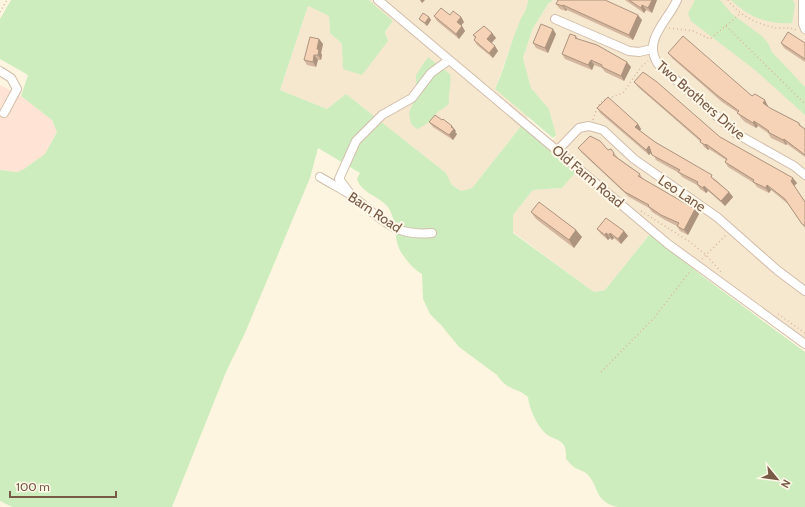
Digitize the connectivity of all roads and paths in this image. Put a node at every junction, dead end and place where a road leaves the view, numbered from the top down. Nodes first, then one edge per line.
1 (7, 0) edge
2 (378, 0) edge
3 (677, 0) edge
4 (728, 0) edge
5 (803, 0) edge
6 (0, 12) edge
7 (741, 13) junction
8 (555, 19) dead end
9 (726, 26) junction
10 (667, 27) dead end
11 (803, 31) edge
12 (652, 49) junction
13 (449, 60) junction
14 (649, 60) dead end
15 (0, 71) edge
16 (805, 104) edge
17 (4, 113) dead end
18 (593, 120) dead end
19 (557, 151) junction
20 (805, 175) edge
21 (320, 177) dead end
22 (351, 195) junction
23 (641, 211) dead end
24 (729, 232) dead end
25 (432, 233) dead end
26 (706, 255) junction
27 (695, 265) junction
28 (724, 275) dead end
29 (805, 291) edge
30 (774, 311) dead end
31 (805, 333) edge
32 (805, 344) edge
33 (601, 372) dead end

1 - 6 path
2 - 13 street, Old Farm Road
3 - 12 street, Two Brothers Drive
4 - 7 path
5 - 11 street
7 - 9 path
7 - 11 path
8 - 12 street
9 - 10 path
9 - 16 path
12 - 20 street, Two Brothers Drive
13 - 19 street, Old Farm Road
13 - 22 street
14 - 18 path
15 - 17 street
19 - 27 street, Old Farm Road
19 - 29 street, Leo Lane
21 - 22 street, Barn Road
22 - 25 street, Barn Road
23 - 26 path
24 - 26 path
26 - 27 path
26 - 28 path
27 - 32 street, Old Farm Road
27 - 33 path
30 - 31 path

